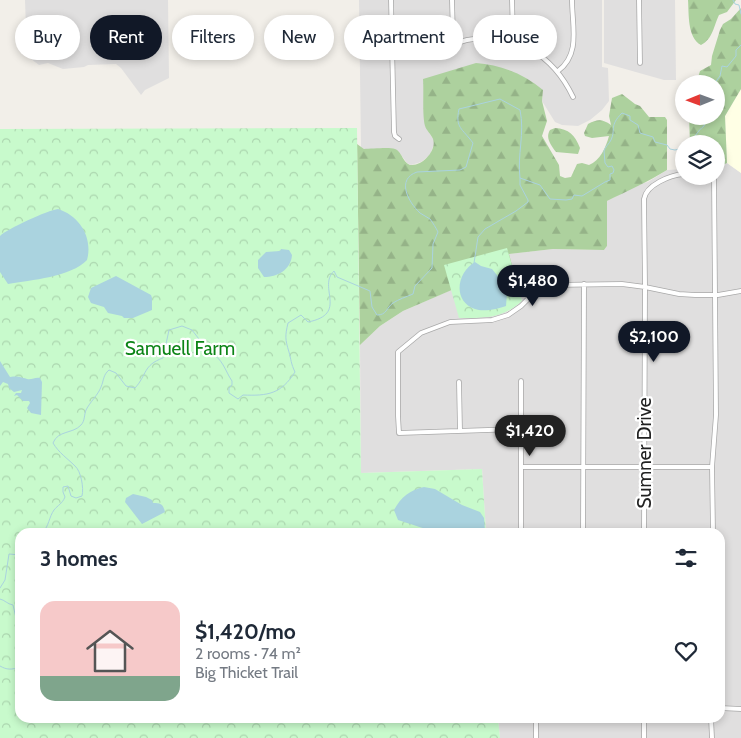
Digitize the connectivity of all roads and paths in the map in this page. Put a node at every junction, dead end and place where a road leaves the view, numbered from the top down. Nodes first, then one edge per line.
1 (391, 0) edge
2 (452, 0) edge
3 (512, 0) edge
4 (572, 0) edge
5 (639, 0) edge
6 (391, 15) edge
7 (452, 15) edge
8 (512, 15) edge
9 (392, 60) edge
10 (545, 60) edge
11 (640, 63) dead end
12 (558, 71) junction
13 (574, 98) dead end
14 (399, 139) dead end
15 (675, 176) edge
16 (714, 185) edge
17 (584, 284) junction
18 (645, 287) junction
19 (741, 291) edge
20 (714, 296) junction
21 (459, 382) dead end
22 (521, 382) dead end
23 (521, 429) junction
24 (460, 431) junction
25 (521, 467) junction
26 (584, 467) junction
27 (644, 467) junction
28 (712, 468) junction
29 (521, 528) edge
30 (584, 528) edge
31 (644, 528) edge
32 (712, 528) edge
33 (725, 708) edge
34 (741, 709) edge
35 (536, 723) edge
36 (644, 723) edge
37 (712, 723) edge
38 (536, 738) edge
39 (644, 738) edge
40 (712, 738) edge

1 - 6 street
2 - 7 street
3 - 8 street
4 - 12 street
5 - 11 street
9 - 14 street
10 - 12 street
12 - 13 street
15 - 18 street, Sumner Drive
16 - 20 street
17 - 18 street
17 - 24 street
17 - 26 street
18 - 20 street
18 - 27 street, Sumner Drive
19 - 20 street
20 - 28 street
21 - 24 street
22 - 23 street
23 - 24 street
23 - 25 street
25 - 26 street
25 - 29 street
26 - 27 street
26 - 30 street
27 - 28 street
27 - 31 street, Sumner Drive
28 - 32 street
33 - 34 street
35 - 38 street
36 - 39 street
37 - 40 street

